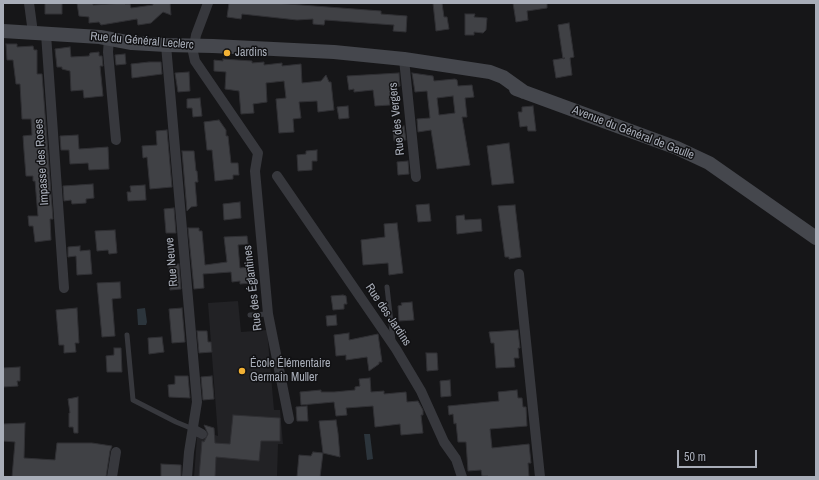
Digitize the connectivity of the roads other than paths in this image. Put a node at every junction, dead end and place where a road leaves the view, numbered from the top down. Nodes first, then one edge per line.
1 (29, 3) edge
2 (208, 3) edge
3 (3, 30) edge
4 (39, 33) junction
5 (109, 38) junction
6 (166, 45) junction
7 (194, 46) junction
8 (404, 58) junction
9 (524, 92) joint
10 (116, 140) dead end
11 (277, 176) dead end
12 (416, 177) dead end
13 (816, 238) edge
14 (519, 274) dead end
15 (387, 287) dead end
16 (64, 288) dead end
17 (268, 314) junction
18 (250, 316) dead end
19 (126, 335) dead end
20 (393, 345) junction
21 (289, 420) dead end
22 (193, 429) junction
23 (202, 434) dead end
24 (116, 452) dead end
25 (114, 476) edge
26 (187, 477) edge
27 (462, 477) edge
28 (540, 477) edge

1 - 4 street, Impasse des Roses
2 - 7 street
3 - 4 main road, Rue du Général Leclerc
4 - 5 main road, Rue du Général Leclerc
4 - 16 street, Impasse des Roses
5 - 6 main road, Rue du Général Leclerc
5 - 10 street
6 - 7 main road, Rue du Général Leclerc
6 - 22 street, Rue Neuve
7 - 8 main road, Rue du Général Leclerc
7 - 17 street, Rue des Églantines
8 - 9 main road, Rue du Général Leclerc
8 - 12 street, Rue des Vergers
9 - 13 main road, Avenue du Général de Gaulle
11 - 20 street, Rue des Jardins
14 - 28 street
15 - 20 lane
17 - 18 lane
17 - 21 street, Rue des Églantines
19 - 22 lane
20 - 27 street, Rue des Jardins
22 - 23 street
22 - 26 street, Rue Neuve
24 - 25 street

